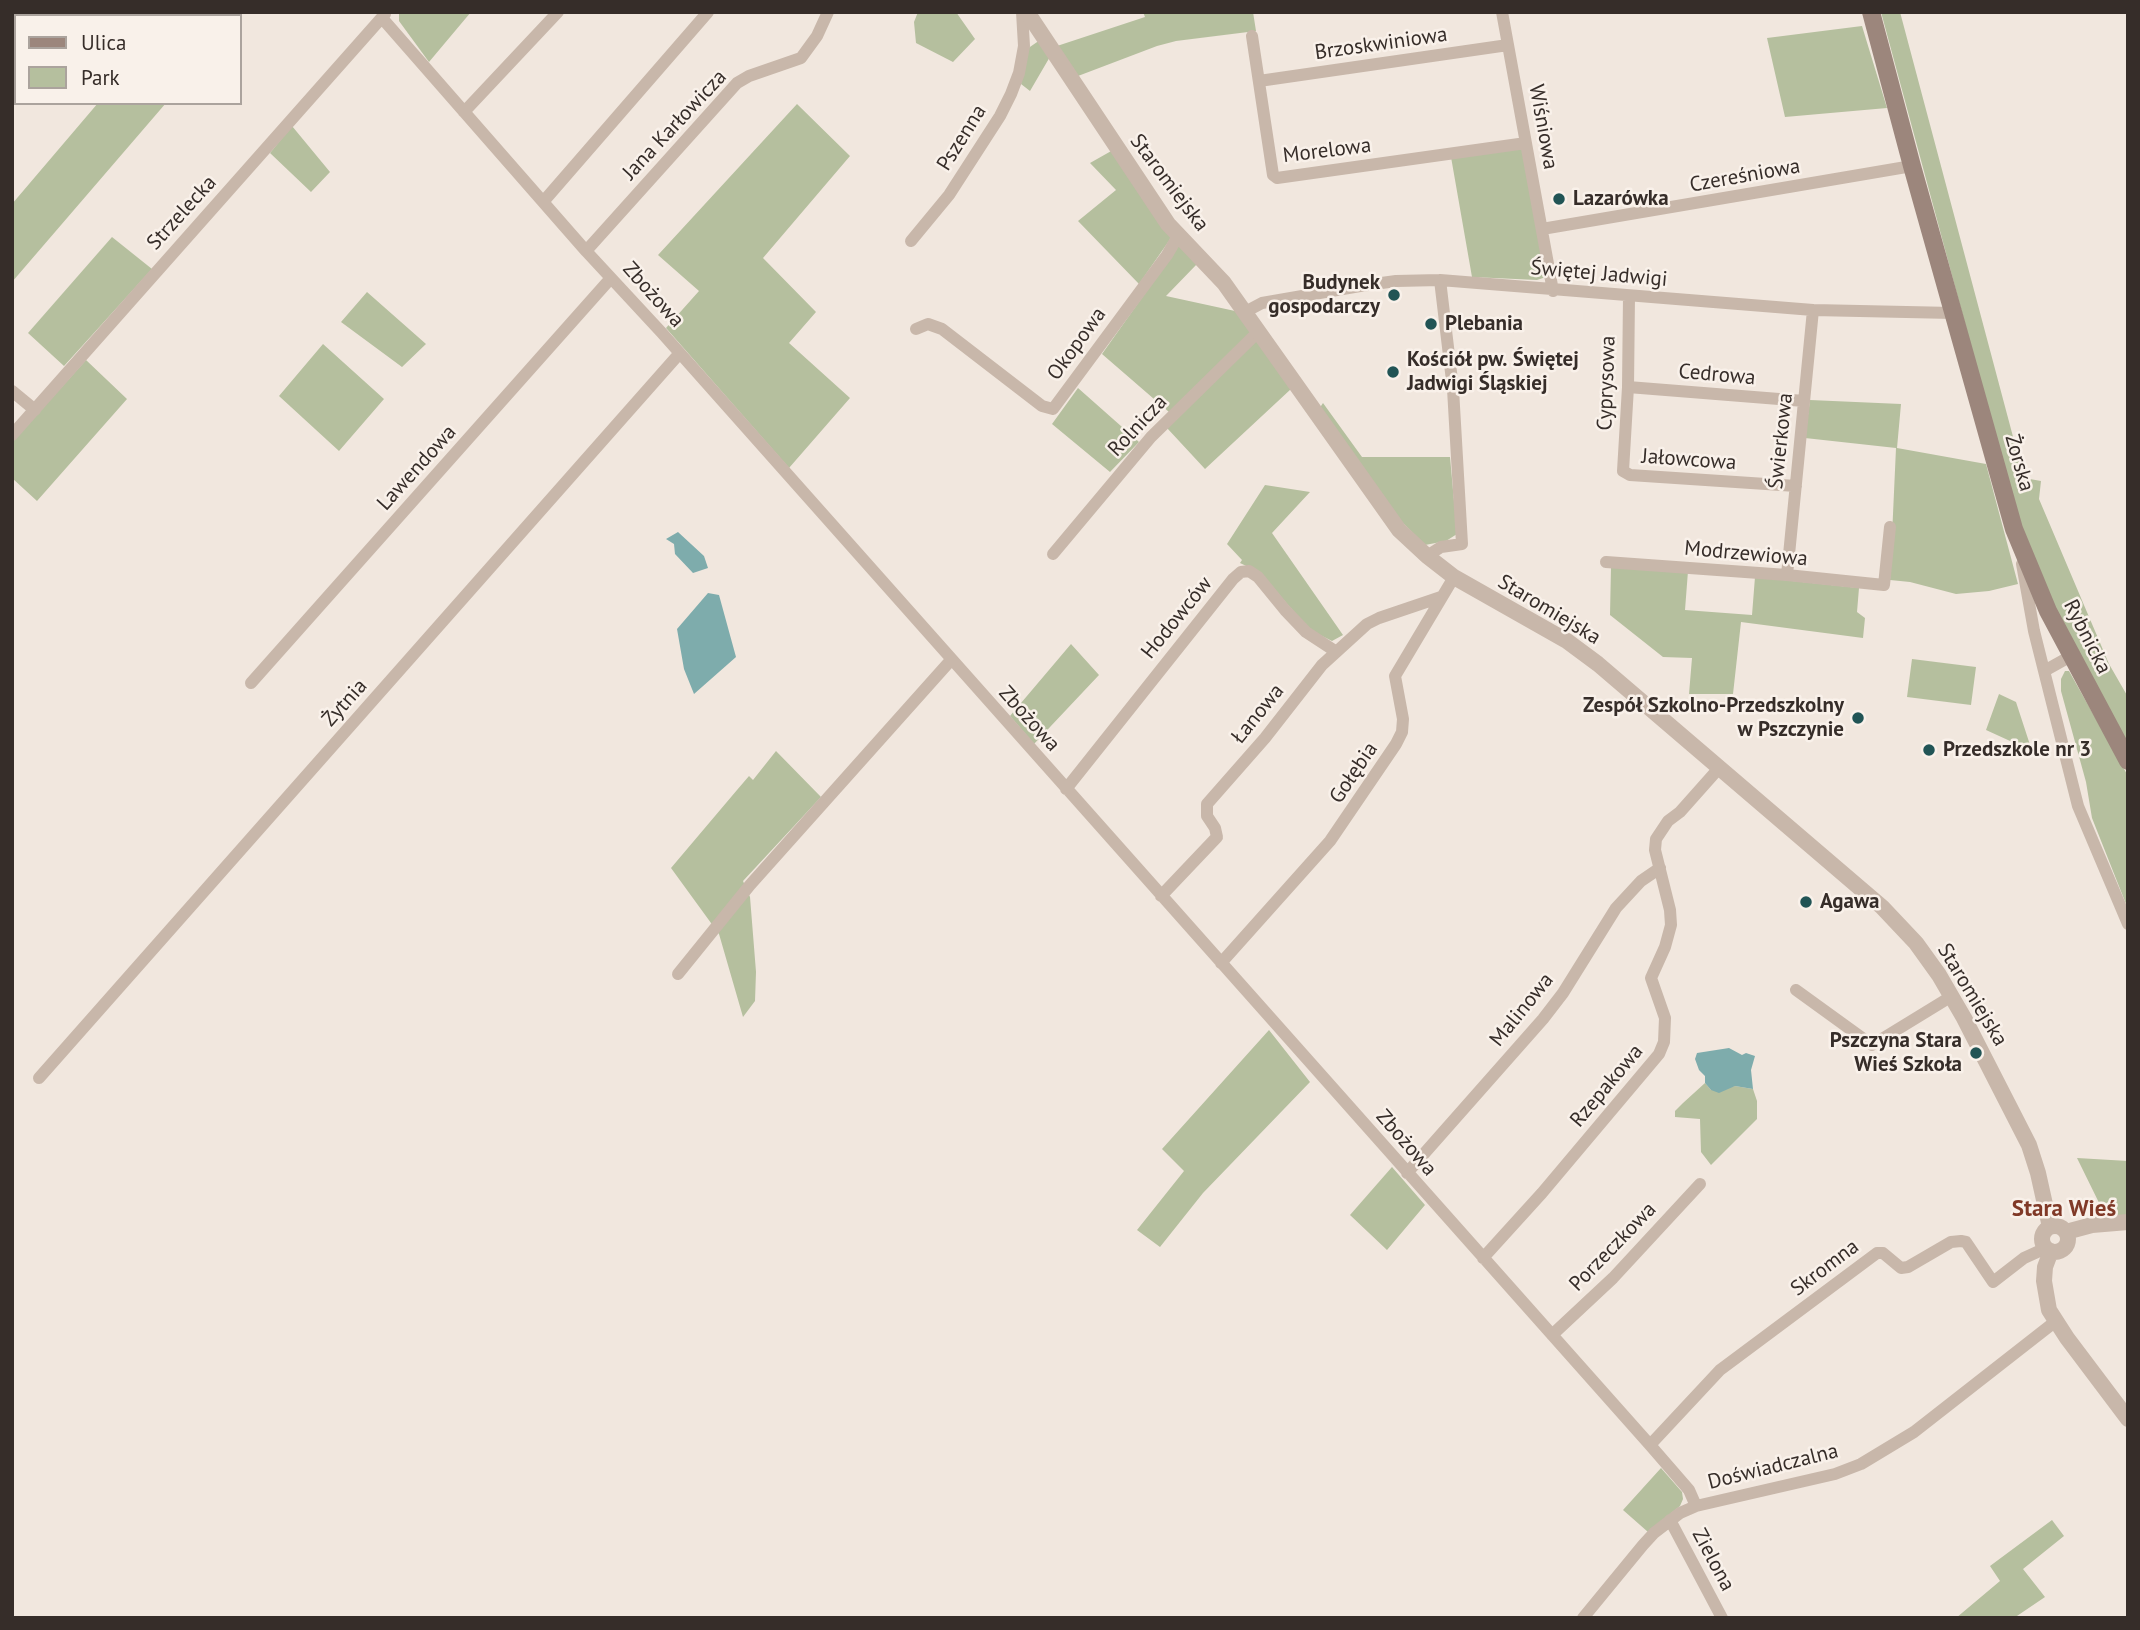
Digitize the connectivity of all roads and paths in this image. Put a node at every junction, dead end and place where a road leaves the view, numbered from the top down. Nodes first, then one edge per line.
1 (558, 12) edge
2 (708, 12) edge
3 (828, 12) edge
4 (1022, 12) edge
5 (1027, 12) edge
6 (1502, 12) edge
7 (1871, 12) edge
8 (384, 15) edge
9 (1042, 36) junction
10 (1252, 36) dead end
11 (1508, 45) junction
12 (1024, 46) junction
13 (1259, 81) junction
14 (464, 112) junction
15 (1526, 143) junction
16 (1912, 166) junction
17 (543, 202) junction
18 (1542, 229) junction
19 (1178, 236) junction
20 (911, 241) dead end
21 (586, 251) junction
22 (611, 278) junction
23 (1440, 280) junction
24 (1553, 291) junction
25 (1629, 296) junction
26 (1813, 310) junction
27 (1245, 312) junction
28 (1953, 313) junction
29 (916, 329) dead end
30 (1259, 331) junction
31 (679, 354) junction
32 (1628, 387) junction
33 (12, 391) edge
34 (1804, 401) junction
35 (35, 410) junction
36 (12, 435) edge
37 (1623, 471) joint
38 (1796, 486) junction
39 (1890, 527) dead end
40 (2014, 529) junction
41 (1053, 554) dead end
42 (1426, 556) junction
43 (1606, 562) dead end
44 (1787, 575) junction
45 (1454, 577) junction
46 (1441, 597) junction
47 (1335, 650) junction
48 (2071, 656) junction
49 (951, 660) junction
50 (2046, 670) junction
51 (251, 683) dead end
52 (2128, 761) edge
53 (1720, 767) junction
54 (1066, 789) junction
55 (1660, 868) junction
56 (1161, 896) junction
57 (2128, 923) edge
58 (1221, 963) junction
59 (678, 974) dead end
60 (1796, 990) dead end
61 (1952, 996) junction
62 (38, 1077) dead end
63 (1407, 1173) junction
64 (1700, 1184) dead end
65 (2128, 1222) edge
66 (2058, 1229) junction
67 (2049, 1249) junction
68 (1483, 1258) junction
69 (2056, 1321) junction
70 (1552, 1335) junction
71 (2128, 1419) edge
72 (1650, 1445) junction
73 (1696, 1506) junction
74 (1670, 1520) junction
75 (1583, 1618) edge
76 (1722, 1618) edge

1 - 14 street
2 - 17 street
3 - 21 street, Jana Karłowicza
4 - 12 street, Pszenna
5 - 9 street, Staromiejska
6 - 11 street, Wiśniowa
7 - 16 main road, Żorska
8 - 14 street, Zbożowa
8 - 35 street, Strzelecka
9 - 12 street
9 - 19 street, Staromiejska
10 - 13 street, Morelowa
11 - 13 street, Brzoskwiniowa
11 - 15 street, Wiśniowa
12 - 20 street, Pszenna
13 - 15 street, Morelowa
14 - 17 street, Zbożowa
15 - 18 street, Wiśniowa
16 - 18 street, Czereśniowa
16 - 28 main road, Żorska
17 - 21 street, Zbożowa
18 - 24 street, Wiśniowa
19 - 27 street, Staromiejska
19 - 29 street, Okopowa
21 - 22 street, Zbożowa
22 - 31 street, Zbożowa
22 - 51 street, Lawendowa
23 - 24 street, Świętej Jadwigi
23 - 27 street, Świętej Jadwigi
23 - 42 street
24 - 25 street, Świętej Jadwigi
25 - 26 street, Świętej Jadwigi
25 - 32 street, Cyprysowa
26 - 28 street, Świętej Jadwigi
26 - 34 street, Świerkowa
27 - 30 street, Staromiejska
28 - 40 main road, Żorska
30 - 41 street, Rolnicza
30 - 42 street, Staromiejska
31 - 49 street, Zbożowa
31 - 62 street, Żytnia
32 - 34 street, Cedrowa
32 - 37 street, Cyprysowa
33 - 35 street
34 - 38 street, Świerkowa
35 - 36 street, Strzelecka
37 - 38 street, Jałowcowa
38 - 44 street, Świerkowa
39 - 44 street, Modrzewiowa
40 - 48 main road, Rybnicka
40 - 50 street, Żorska
42 - 45 street, Staromiejska
43 - 44 street, Modrzewiowa
45 - 46 street, Gołębia
45 - 53 street, Staromiejska
46 - 47 street, Łanowa
46 - 58 street, Gołębia
47 - 54 street, Hodowców
47 - 56 street, Łanowa
48 - 50 street
48 - 52 main road, Rybnicka
49 - 54 street, Zbożowa
49 - 59 street
50 - 57 street, Żorska
53 - 55 street, Rzepakowa
53 - 61 street, Staromiejska
54 - 56 street, Zbożowa
55 - 63 street, Malinowa
55 - 68 street, Rzepakowa
56 - 58 street, Zbożowa
58 - 63 street, Zbożowa
60 - 61 street
61 - 66 street, Staromiejska
63 - 68 street, Zbożowa
64 - 70 street, Porzeczkowa
65 - 66 street
66 - 67 street
67 - 69 street
67 - 72 street, Skromna
68 - 70 street, Zbożowa
69 - 71 street
69 - 73 street, Doświadczalna
70 - 72 street, Zbożowa
72 - 73 street, Zbożowa
73 - 74 street, Doświadczalna
74 - 75 street, Doświadczalna
74 - 76 street, Zielona

